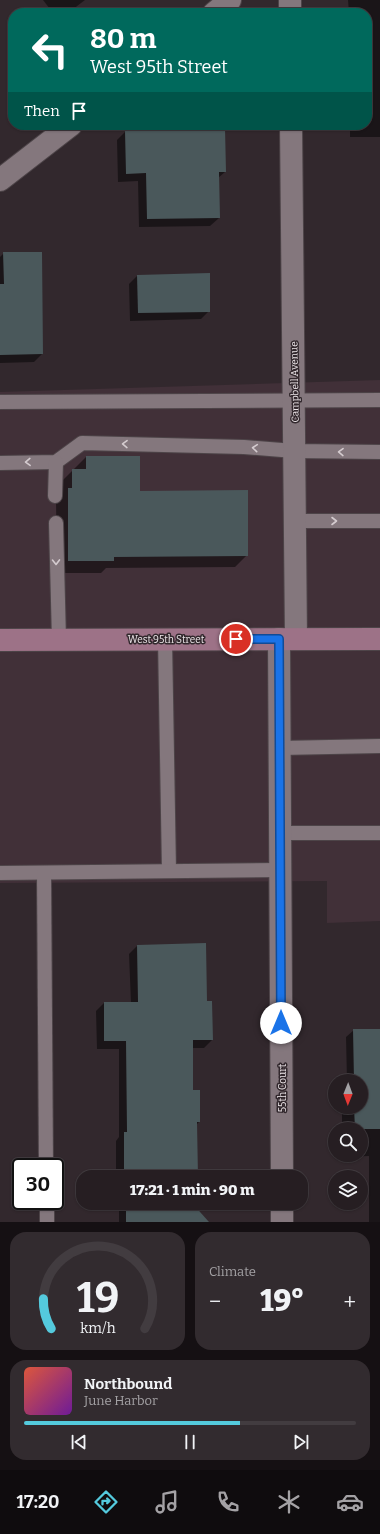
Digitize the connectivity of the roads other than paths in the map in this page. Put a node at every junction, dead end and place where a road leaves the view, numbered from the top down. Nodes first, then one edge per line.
1 (230, 0) edge
2 (220, 8) edge
3 (65, 130) edge
4 (291, 130) edge
5 (0, 180) edge
6 (294, 400) junction
7 (380, 400) edge
8 (0, 402) edge
9 (294, 451) junction
10 (380, 452) edge
11 (56, 462) junction
12 (0, 463) edge
13 (55, 496) dead end
14 (295, 521) junction
15 (380, 521) edge
16 (56, 523) dead end
17 (165, 639) junction
18 (288, 639) junction
19 (380, 639) edge
20 (0, 640) edge
21 (59, 640) junction
22 (380, 746) edge
23 (280, 748) junction
24 (280, 833) junction
25 (380, 833) edge
26 (280, 870) junction
27 (169, 871) junction
28 (0, 873) edge
29 (44, 873) junction
30 (46, 1158) edge
31 (282, 1170) edge
32 (47, 1210) edge
33 (282, 1210) edge
34 (47, 1222) edge
35 (282, 1222) edge

1 - 2 street
3 - 5 street
4 - 6 street, Campbell Avenue
6 - 7 lane
6 - 8 lane
6 - 9 street, Campbell Avenue
10 -> 9 lane
9 -> 11 lane
9 - 14 street, Campbell Avenue
11 -> 12 lane
11 - 13 lane
14 -> 15 lane
14 - 18 street, Campbell Avenue
16 -> 21 lane
17 - 18 main road, West 95th Street
17 - 21 main road, West 95th Street
17 - 27 lane
18 - 19 main road, West 95th Street
18 - 23 street, 55th Court
20 - 21 main road, West 95th Street
22 - 23 lane
23 - 24 street, 55th Court
24 - 25 lane
24 - 26 street, 55th Court
26 - 27 lane
26 - 31 street, 55th Court
27 - 29 lane
28 - 29 lane
29 - 30 lane
32 - 34 lane
33 - 35 street

